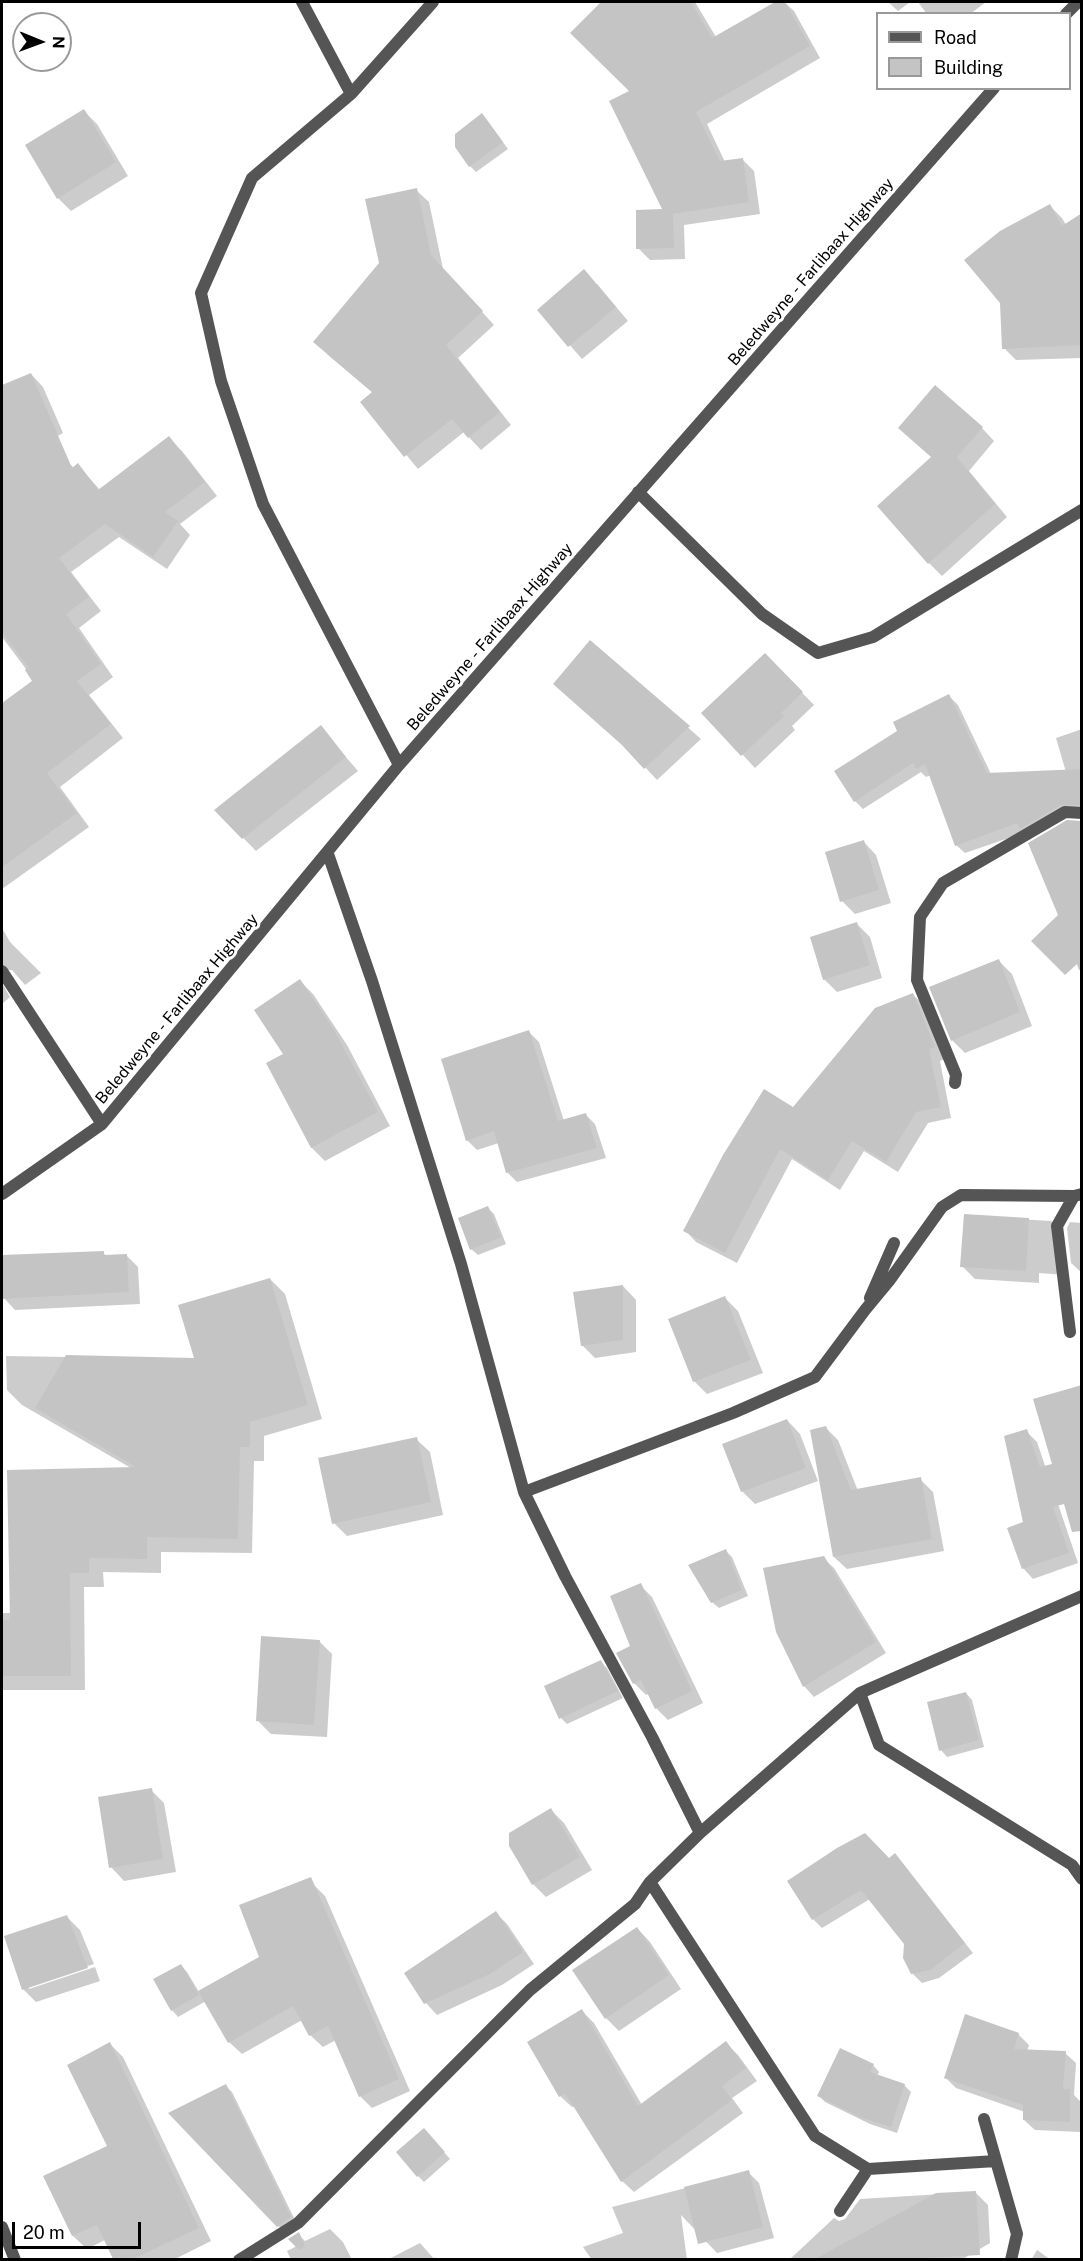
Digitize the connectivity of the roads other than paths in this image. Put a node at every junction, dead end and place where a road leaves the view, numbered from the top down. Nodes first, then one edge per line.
1 (302, 2) edge
2 (433, 2) edge
3 (992, 90) edge
4 (351, 94) junction
5 (638, 492) junction
6 (1082, 510) edge
7 (399, 765) junction
8 (1082, 813) edge
9 (328, 854) junction
10 (2, 971) edge
11 (955, 1083) dead end
12 (102, 1124) junction
13 (2, 1194) edge
14 (1078, 1195) edge
15 (894, 1243) dead end
16 (865, 1310) junction
17 (1070, 1332) dead end
18 (524, 1492) junction
19 (1082, 1596) edge
20 (860, 1693) junction
21 (700, 1833) junction
22 (1082, 1879) edge
23 (650, 1882) junction
24 (984, 2119) dead end
25 (996, 2161) junction
26 (868, 2169) junction
27 (840, 2211) dead end
28 (2, 2227) edge
29 (15, 2259) edge
30 (239, 2259) edge
31 (1011, 2259) edge

1 - 4 street
2 - 4 street
3 - 5 street, Beledweyne - Farlibaax Highway
4 - 7 street
5 - 6 street
5 - 7 street, Beledweyne - Farlibaax Highway
7 - 9 street, Beledweyne - Farlibaax Highway
8 - 11 street
9 - 12 street, Beledweyne - Farlibaax Highway
9 - 18 street
10 - 12 street
12 - 13 street, Beledweyne - Farlibaax Highway
14 - 16 street
14 - 17 street
15 - 16 street
16 - 18 street
18 - 21 street
19 - 20 street
20 - 21 street
20 - 22 street
21 - 23 street
23 - 26 street
23 - 30 street
24 - 25 street
25 - 26 street
25 - 31 street
26 - 27 street
28 - 29 street

